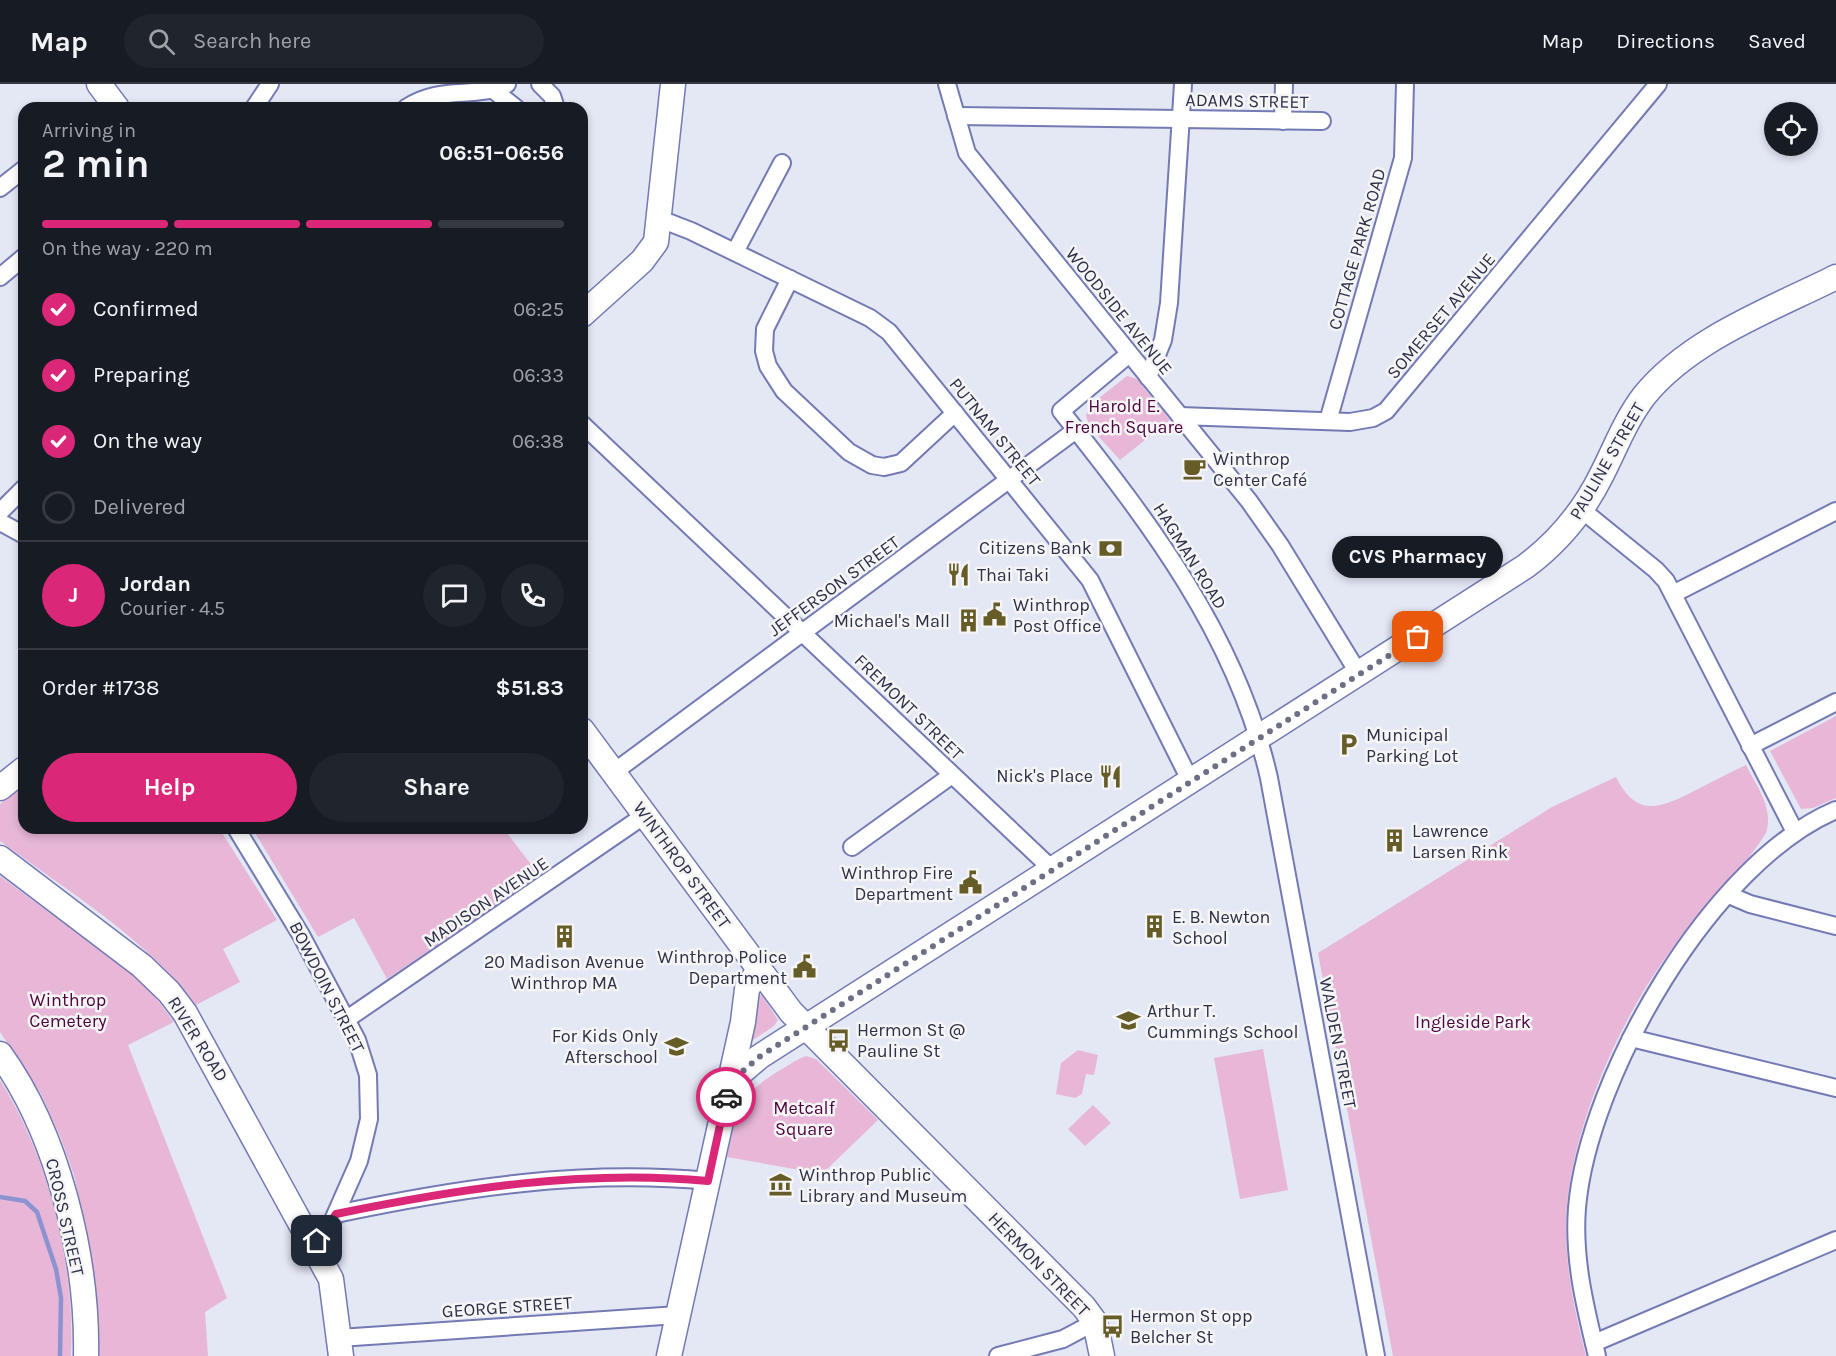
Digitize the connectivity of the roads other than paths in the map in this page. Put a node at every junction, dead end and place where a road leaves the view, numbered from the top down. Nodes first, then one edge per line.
1 (270, 84) edge
2 (540, 84) edge
3 (673, 84) edge
4 (947, 84) edge
5 (1183, 84) edge
6 (1284, 84) edge
7 (1405, 84) edge
8 (1658, 84) edge
9 (499, 86) edge
10 (258, 102) edge
11 (417, 102) edge
12 (511, 102) edge
13 (554, 102) edge
14 (956, 116) junction
15 (1182, 120) junction
16 (1283, 121) junction
17 (1322, 121) dead end
18 (782, 163) dead end
19 (18, 174) edge
20 (0, 188) edge
21 (660, 219) junction
22 (735, 252) junction
23 (18, 262) edge
24 (0, 277) edge
25 (1836, 277) edge
26 (790, 279) junction
27 (588, 309) edge
28 (1129, 354) junction
29 (1148, 377) junction
30 (955, 413) junction
31 (1180, 416) junction
32 (1328, 421) junction
33 (588, 430) edge
34 (1076, 430) junction
35 (1010, 481) junction
36 (18, 494) edge
37 (1582, 510) junction
38 (1836, 511) edge
39 (0, 512) edge
40 (0, 522) edge
41 (18, 532) edge
42 (1673, 594) junction
43 (803, 633) junction
44 (1359, 674) junction
45 (1836, 702) edge
46 (588, 738) edge
47 (1259, 738) junction
48 (1750, 746) junction
49 (614, 772) junction
50 (18, 774) edge
51 (952, 775) junction
52 (1191, 782) junction
53 (0, 788) edge
54 (1836, 810) edge
55 (645, 815) junction
56 (1795, 832) junction
57 (240, 834) edge
58 (852, 847) dead end
59 (0, 858) edge
60 (1053, 870) junction
61 (1729, 895) junction
62 (1836, 926) edge
63 (759, 969) junction
64 (346, 1019) junction
65 (806, 1028) junction
66 (1631, 1038) junction
67 (0, 1054) edge
68 (1836, 1088) edge
69 (727, 1094) junction
70 (708, 1181) junction
71 (336, 1214) junction
72 (1836, 1240) edge
73 (313, 1244) junction
74 (678, 1315) junction
75 (1095, 1322) junction
76 (340, 1347) edge
77 (1596, 1350) edge
78 (86, 1356) edge
79 (669, 1356) edge
80 (998, 1356) edge
81 (1102, 1356) edge
82 (1376, 1356) edge

1 - 10 street
2 - 13 street
3 - 21 main road
4 - 14 street, WOODSIDE AVENUE
5 - 15 street
6 - 16 street
7 - 32 street, COTTAGE PARK ROAD
8 - 32 street, SOMERSET AVENUE
9 - 11 street
9 - 12 street
14 - 15 street, ADAMS STREET
14 - 28 street, WOODSIDE AVENUE
15 - 16 street, ADAMS STREET
15 - 29 street
16 - 17 street, ADAMS STREET
18 - 22 street
19 - 20 street
21 - 22 street, PUTNAM STREET
21 - 27 main road
22 - 26 street, PUTNAM STREET
23 - 24 street
25 - 37 main road, PAULINE STREET
26 - 30 street, PUTNAM STREET
26 - 30 street
28 - 29 street, WOODSIDE AVENUE
28 - 34 street, HAGMAN ROAD
29 - 31 street, WOODSIDE AVENUE
30 - 35 street, PUTNAM STREET
31 - 32 street, SOMERSET AVENUE
31 - 44 street, WOODSIDE AVENUE
33 - 43 street, FREMONT STREET
34 - 35 street, JEFFERSON STREET
34 - 47 street, HAGMAN ROAD
35 - 43 street, JEFFERSON STREET
35 - 52 street, PUTNAM STREET
36 - 39 street
37 - 42 street
37 - 44 main road, PAULINE STREET
38 - 42 street
40 - 41 street
42 - 48 street
43 - 49 street, JEFFERSON STREET
43 - 51 street, FREMONT STREET
44 - 47 main road, PAULINE STREET
45 - 48 street
46 - 49 main road, WINTHROP STREET
47 - 52 main road, PAULINE STREET
47 - 82 street, WALDEN STREET
48 - 56 street
49 - 55 main road, WINTHROP STREET
50 - 53 main road
51 - 58 street
51 - 60 street, FREMONT STREET
52 - 60 main road, PAULINE STREET
54 - 56 street
55 - 63 main road, WINTHROP STREET
55 - 64 street, MADISON AVENUE
56 - 61 street
57 - 64 street, BOWDOIN STREET
59 - 73 main road, RIVER ROAD
60 - 65 main road, PAULINE STREET
61 - 62 street
61 - 66 street
63 - 65 main road, WINTHROP STREET
63 - 69 main road
64 - 71 street, BOWDOIN STREET
65 - 69 main road, PAULINE STREET
65 - 75 main road, HERMON STREET
66 - 68 street
66 - 77 street
67 - 78 main road, CROSS STREET
69 - 70 main road
70 - 71 street
70 - 74 main road
71 - 73 street, BOWDOIN STREET
72 - 77 street
73 - 76 main road
74 - 76 street, GEORGE STREET
74 - 79 main road
75 - 80 street
75 - 81 main road, HERMON STREET

